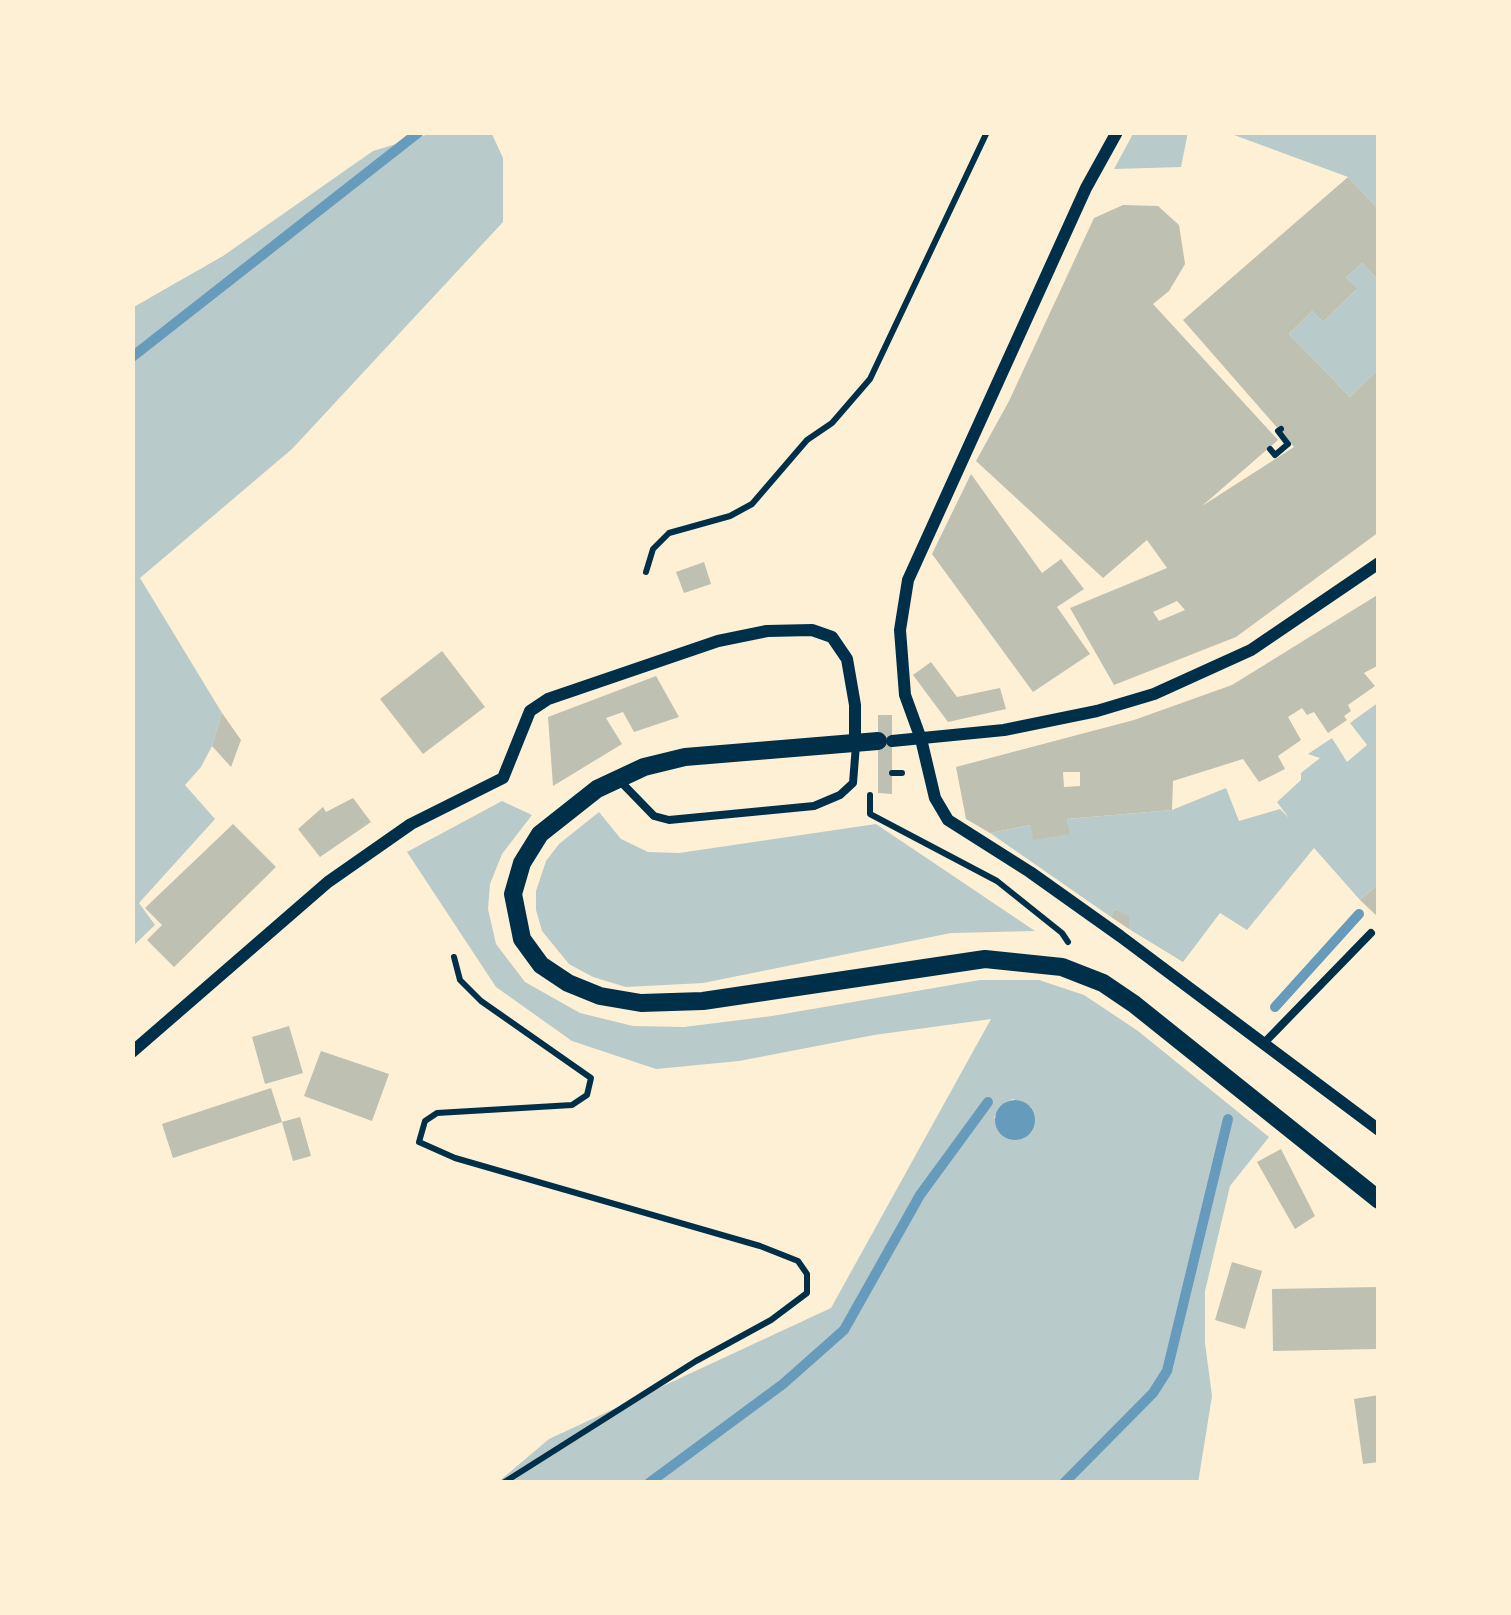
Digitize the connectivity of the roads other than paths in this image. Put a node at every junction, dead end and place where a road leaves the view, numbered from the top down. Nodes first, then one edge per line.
1 (1117, 132) edge
2 (1379, 563) edge
3 (922, 739) junction
4 (885, 741) joint
5 (855, 742) junction
6 (618, 778) junction
7 (1371, 932) dead end
8 (1264, 1043) junction
9 (132, 1052) edge
10 (1379, 1130) edge
11 (1379, 1200) edge

1 - 3 street
2 - 3 street
3 - 4 street
3 - 8 street
4 - 5 street
5 - 6 street
5 - 6 lane
5 - 9 street
6 - 11 street
7 - 8 lane
8 - 10 street

